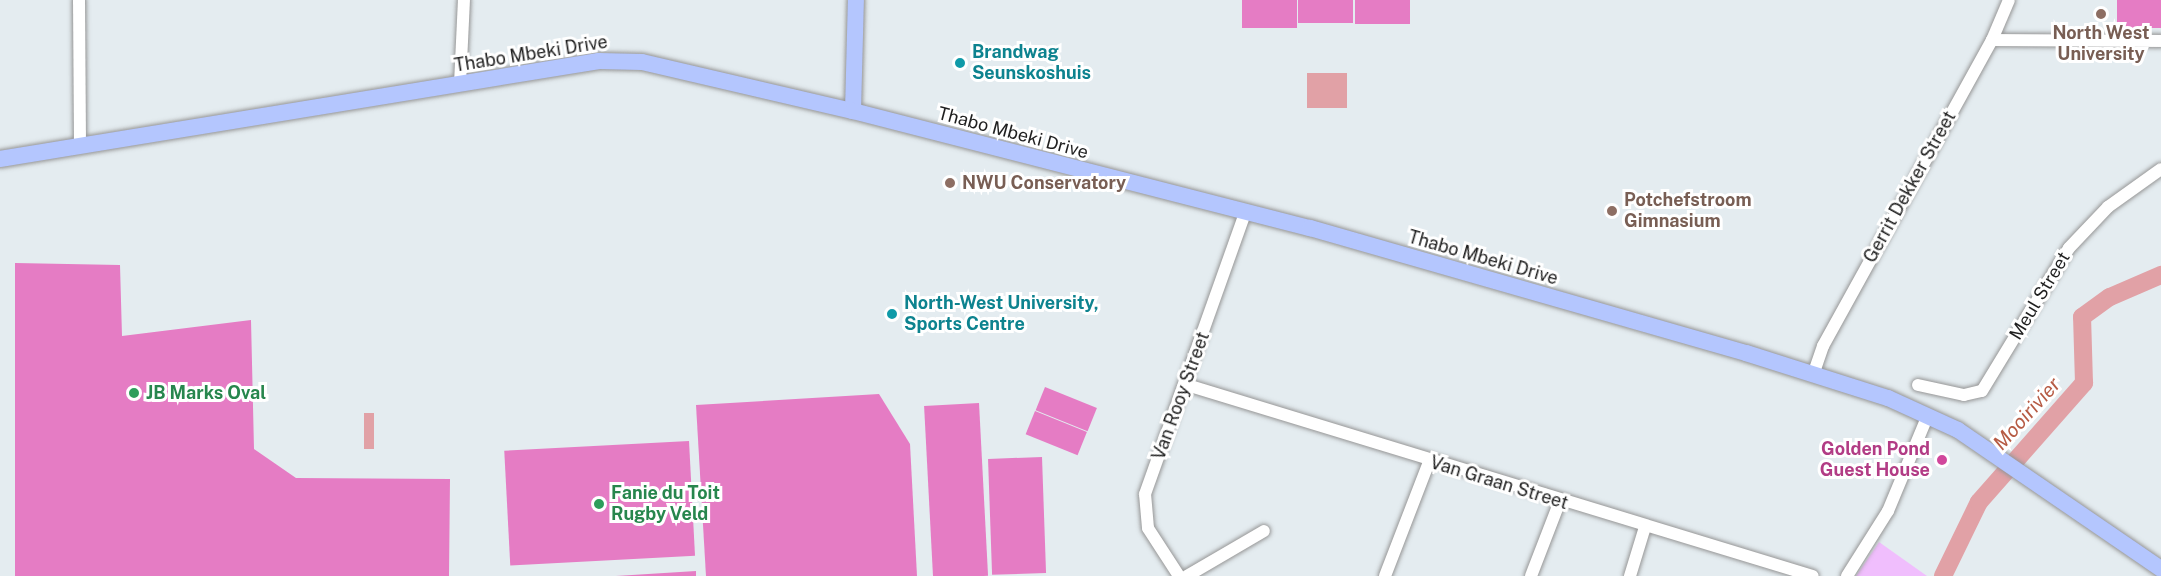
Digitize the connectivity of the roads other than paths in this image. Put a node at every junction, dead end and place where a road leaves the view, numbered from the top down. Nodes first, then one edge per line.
1 (79, 0) edge
2 (464, 0) edge
3 (856, 0) edge
4 (2009, 0) edge
5 (1992, 40) junction
6 (2161, 41) edge
7 (460, 84) junction
8 (853, 111) junction
9 (80, 146) junction
10 (0, 159) edge
11 (2161, 169) edge
12 (1246, 211) junction
13 (1813, 375) junction
14 (1187, 385) junction
15 (1918, 385) dead end
16 (1928, 415) junction
17 (1429, 462) junction
18 (1560, 501) junction
19 (1645, 527) junction
20 (1264, 531) dead end
21 (2161, 569) edge
22 (1179, 576) edge
23 (1187, 576) edge
24 (1385, 576) edge
25 (1531, 576) edge
26 (1630, 576) edge
27 (1813, 576) edge
28 (1847, 576) edge

1 - 9 street
2 - 7 street
3 - 8 main road
4 - 5 street, Gerrit Dekker Street
5 - 6 street
5 - 13 street, Gerrit Dekker Street
7 - 8 main road, Thabo Mbeki Drive
7 - 9 main road, Thabo Mbeki Drive
8 - 12 main road, Thabo Mbeki Drive
9 - 10 main road, Thabo Mbeki Drive
11 - 15 street, Meul Street
12 - 13 main road, Thabo Mbeki Drive
12 - 14 street, Van Rooy Street
13 - 16 main road, Thabo Mbeki Drive
14 - 17 street, Van Graan Street
14 - 22 street, Van Rooy Street
16 - 21 main road, Thabo Mbeki Drive
16 - 28 street
17 - 18 street, Van Graan Street
17 - 24 street
18 - 19 street, Van Graan Street
18 - 25 street
19 - 26 street
19 - 27 street, Van Graan Street
20 - 23 street

